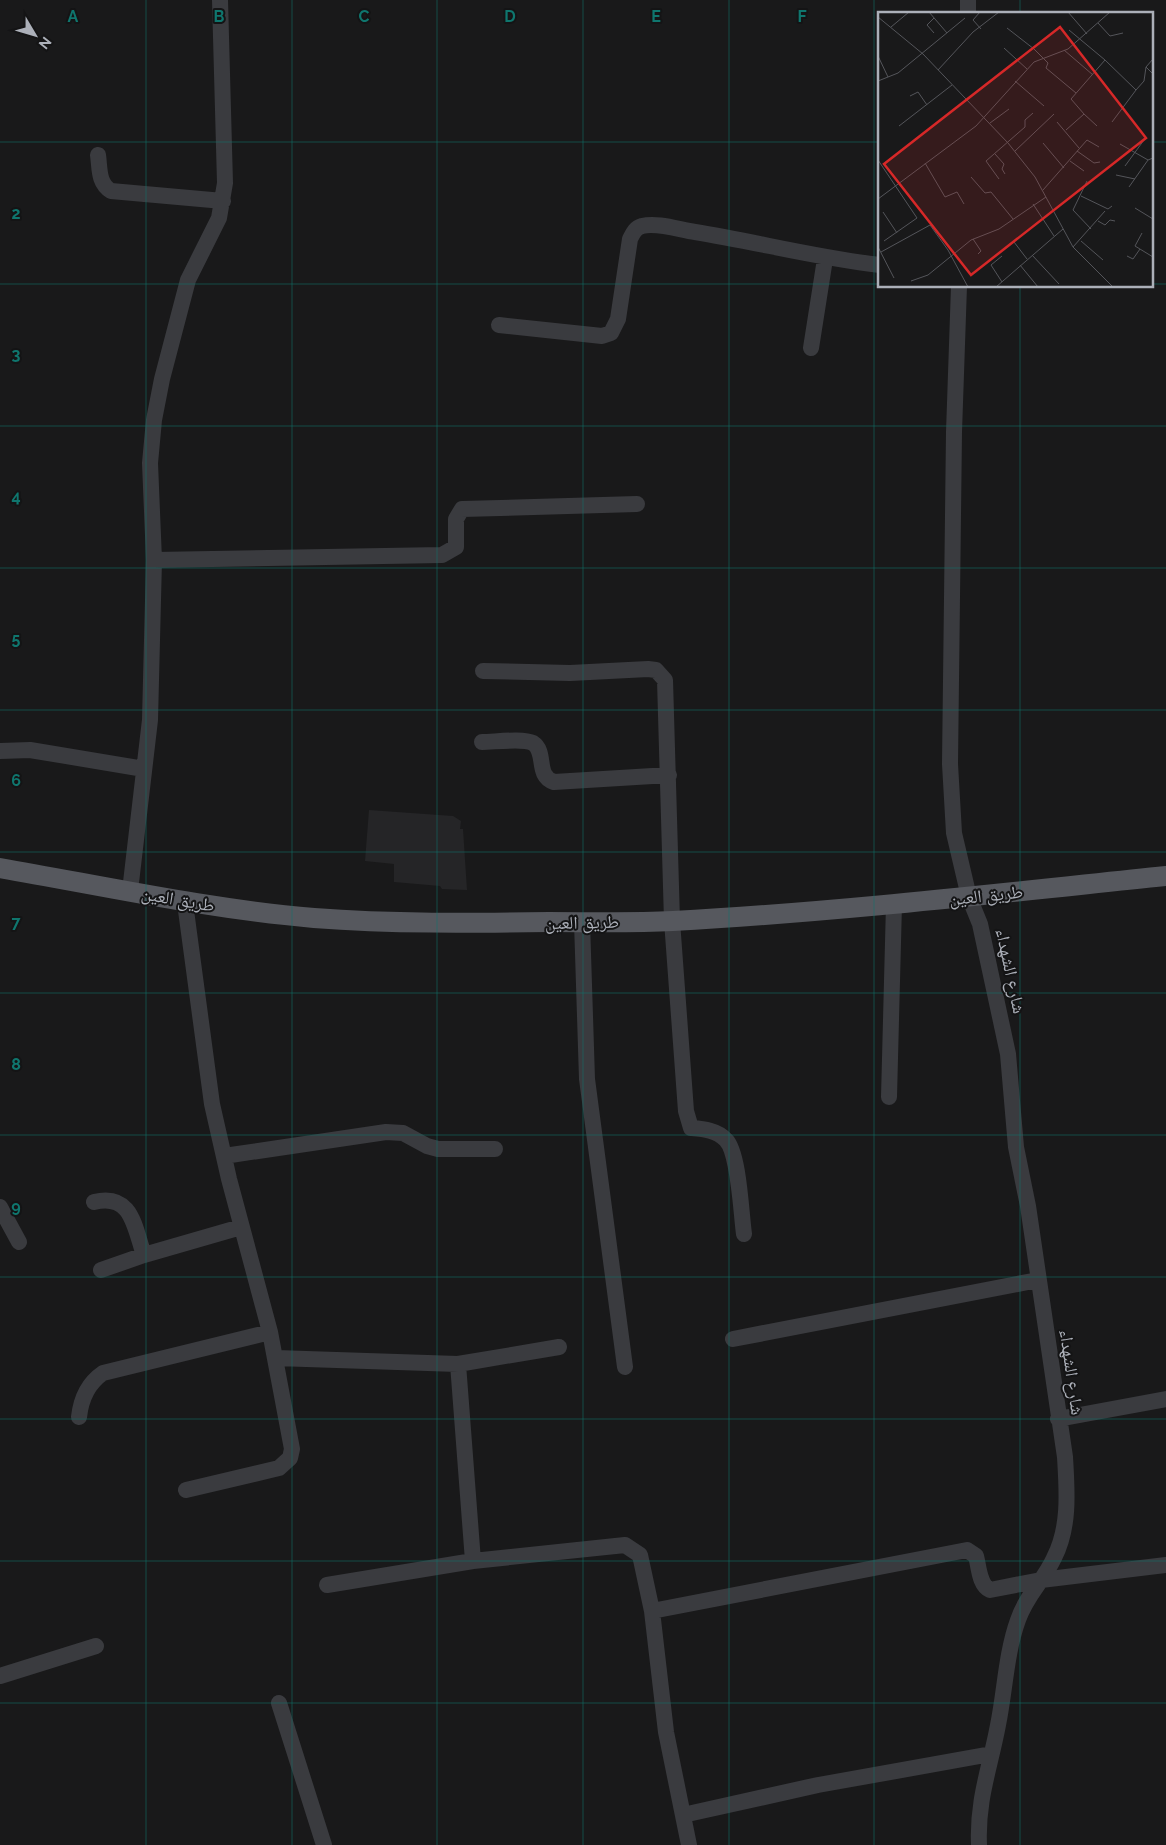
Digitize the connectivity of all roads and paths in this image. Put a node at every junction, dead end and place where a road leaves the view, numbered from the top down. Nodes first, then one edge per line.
1 (220, 0) edge
2 (98, 155) dead end
3 (223, 201) junction
4 (826, 259) junction
5 (878, 266) edge
6 (959, 288) edge
7 (499, 325) dead end
8 (811, 348) dead end
9 (637, 504) dead end
10 (154, 560) junction
11 (483, 671) dead end
12 (482, 742) dead end
13 (0, 751) edge
14 (144, 769) junction
15 (669, 775) junction
16 (0, 868) edge
17 (1166, 876) edge
18 (130, 891) junction
19 (968, 896) junction
20 (185, 902) junction
21 (894, 904) junction
22 (672, 921) junction
23 (582, 922) junction
24 (889, 1097) dead end
25 (495, 1149) dead end
26 (224, 1156) junction
27 (94, 1202) dead end
28 (0, 1208) edge
29 (241, 1227) junction
30 (744, 1234) dead end
31 (19, 1242) dead end
32 (144, 1255) junction
33 (101, 1270) dead end
34 (1038, 1280) junction
35 (270, 1332) junction
36 (733, 1340) dead end
37 (560, 1348) dead end
38 (276, 1358) junction
39 (458, 1364) junction
40 (625, 1367) dead end
41 (1166, 1398) edge
42 (79, 1417) dead end
43 (1058, 1419) junction
44 (186, 1490) dead end
45 (473, 1561) junction
46 (1166, 1565) edge
47 (1040, 1580) junction
48 (327, 1585) dead end
49 (652, 1611) junction
50 (96, 1646) dead end
51 (0, 1676) edge
52 (279, 1703) dead end
53 (991, 1754) junction
54 (683, 1815) junction
55 (324, 1845) edge
56 (689, 1845) edge
57 (979, 1845) edge

1 - 3 street
2 - 3 street
3 - 10 street
4 - 5 street
4 - 7 street
4 - 8 street
6 - 19 street, شارع الشهداء
9 - 10 street
10 - 14 street
11 - 15 street
12 - 15 street
13 - 14 street
14 - 18 street
15 - 22 street
16 - 18 main road, طريق العين
17 - 19 main road, طريق العين
18 - 20 main road, طريق العين
19 - 21 main road, طريق العين
19 - 34 street, شارع الشهداء
20 - 23 main road, طريق العين
20 - 26 street
21 - 22 main road, طريق العين
21 - 24 street
22 - 23 main road, طريق العين
22 - 30 street
23 - 40 street
25 - 26 street
26 - 29 street
27 - 32 street
28 - 31 street
29 - 32 street
29 - 35 street
32 - 33 street
34 - 36 street
34 - 43 street, شارع الشهداء
35 - 38 street
35 - 42 street
37 - 39 street
38 - 39 street
38 - 44 street
39 - 45 street
41 - 43 street
43 - 47 street, شارع الشهداء
45 - 48 street
45 - 49 street
46 - 47 street
47 - 49 street
47 - 53 street, شارع الشهداء
49 - 54 street
50 - 51 street
52 - 55 street
53 - 54 street
53 - 57 street, شارع الشهداء
54 - 56 street

